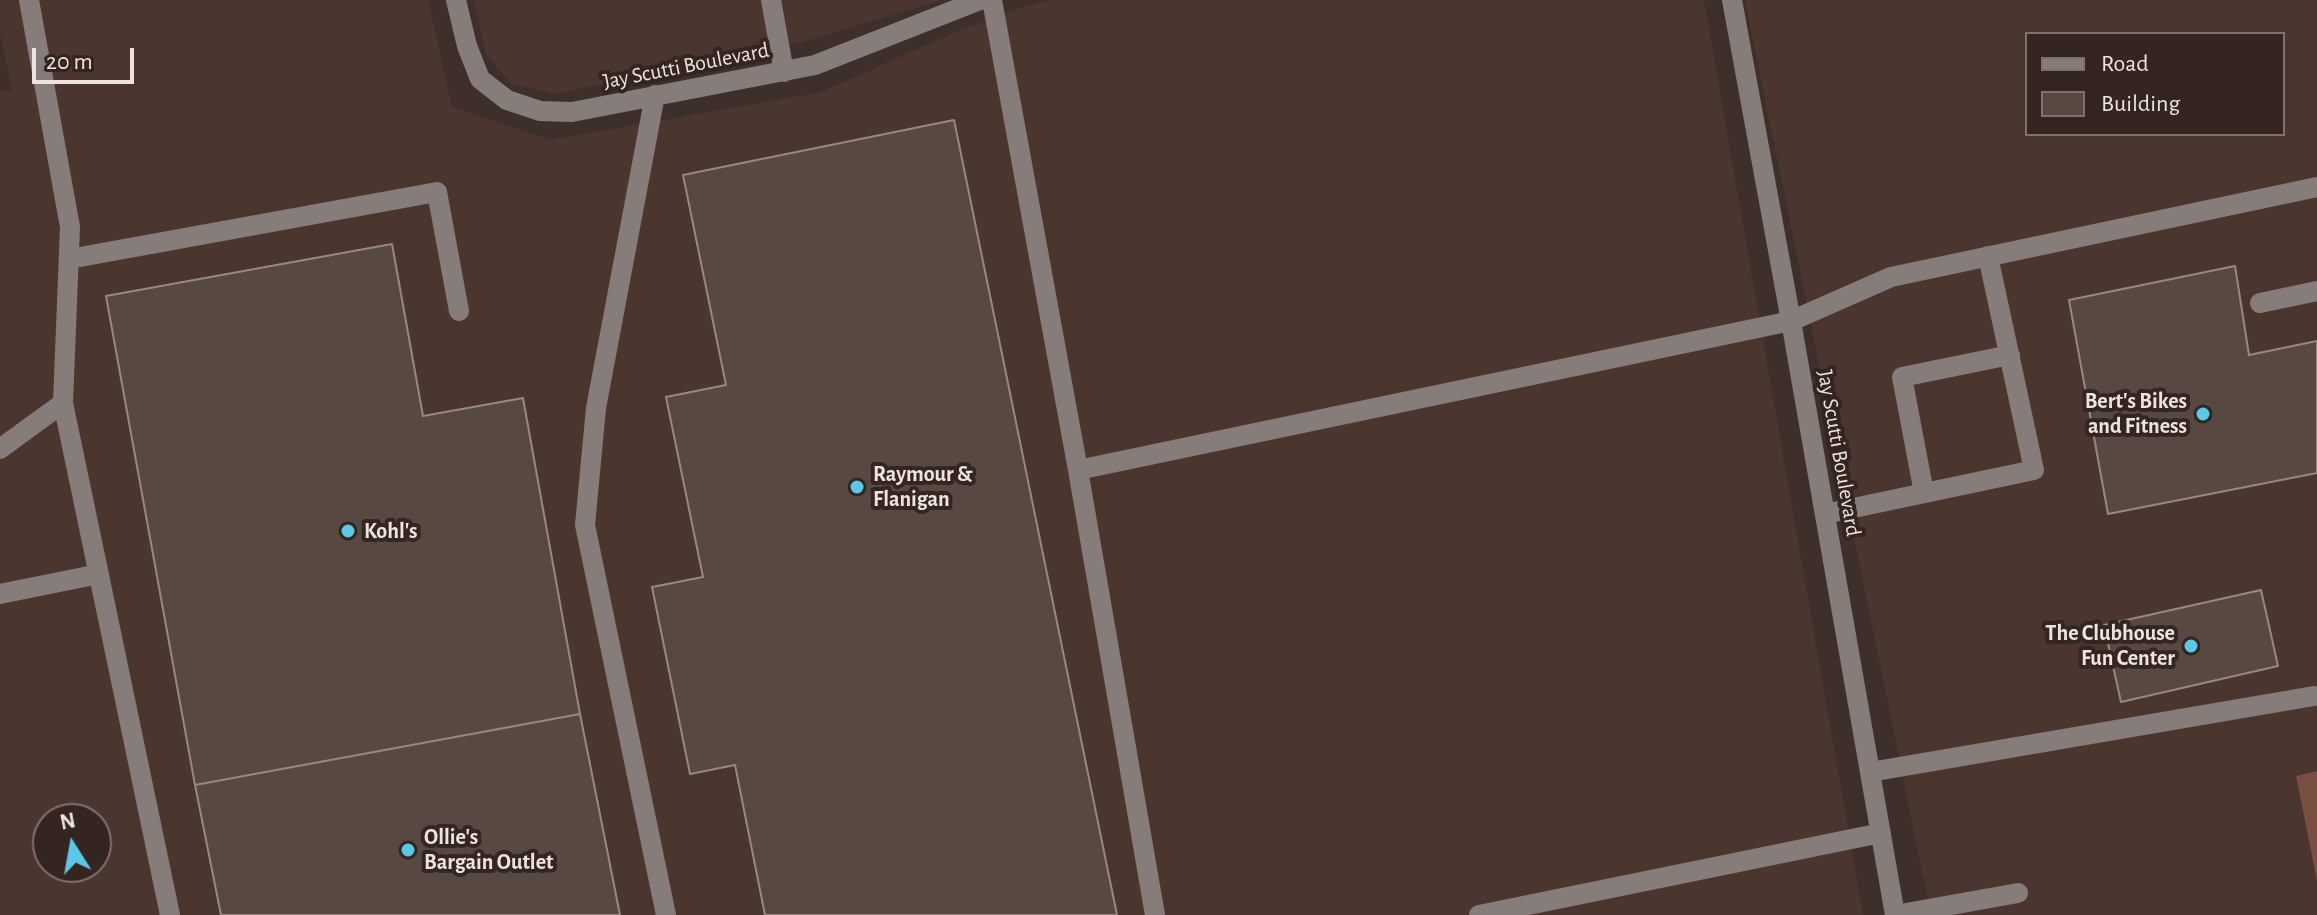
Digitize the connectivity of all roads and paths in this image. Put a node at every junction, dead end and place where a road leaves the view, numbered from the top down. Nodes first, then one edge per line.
1 (29, 0) edge
2 (456, 0) edge
3 (771, 0) edge
4 (980, 0) edge
5 (992, 0) edge
6 (1732, 0) edge
7 (784, 72) junction
8 (655, 95) junction
9 (2317, 187) edge
10 (1988, 256) junction
11 (69, 259) junction
12 (2317, 291) edge
13 (2260, 303) dead end
14 (459, 311) dead end
15 (1791, 321) junction
16 (2010, 355) junction
17 (63, 403) junction
18 (0, 449) edge
19 (1078, 470) junction
20 (1924, 493) junction
21 (1825, 514) junction
22 (99, 574) junction
23 (0, 594) edge
24 (2314, 696) dead end
25 (1870, 772) junction
26 (1881, 833) junction
27 (2018, 893) dead end
28 (170, 915) edge
29 (666, 915) edge
30 (1155, 915) edge
31 (1479, 915) edge
32 (1895, 915) edge

1 - 11 street
2 - 8 street, Jay Scutti Boulevard
3 - 7 street
4 - 7 street, Jay Scutti Boulevard
5 - 19 street
6 - 15 street, Jay Scutti Boulevard
7 - 8 street, Jay Scutti Boulevard
8 - 29 street
9 - 10 street
10 - 15 street
10 - 16 street
11 - 14 street
11 - 17 street
12 - 13 street
15 - 19 street
15 - 21 street, Jay Scutti Boulevard
16 - 20 street
16 - 20 street
17 - 18 street
17 - 22 street
19 - 30 street
20 - 21 street
21 - 25 street, Jay Scutti Boulevard
22 - 23 street
22 - 28 street
24 - 25 street
25 - 26 street, Jay Scutti Boulevard
26 - 31 street
26 - 32 street, Jay Scutti Boulevard
27 - 32 street

